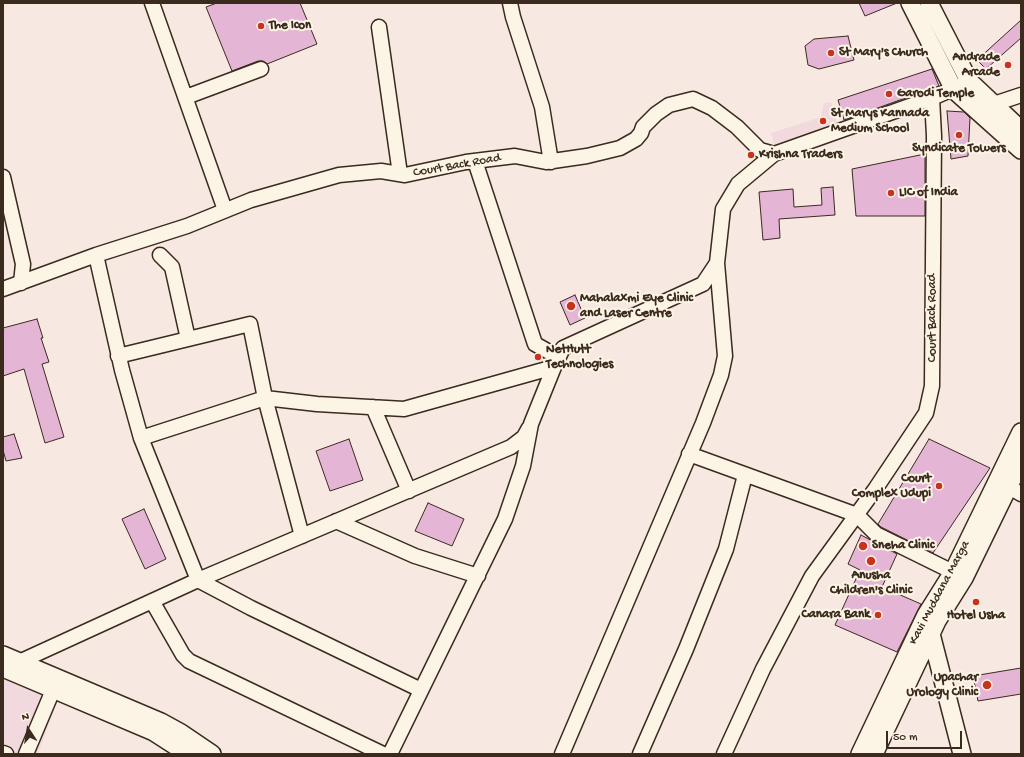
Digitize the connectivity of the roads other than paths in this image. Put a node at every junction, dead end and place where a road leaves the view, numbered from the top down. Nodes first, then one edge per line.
1 (152, 3) edge
2 (510, 3) edge
3 (910, 3) edge
4 (929, 3) edge
5 (379, 27) dead end
6 (261, 69) dead end
7 (969, 81) junction
8 (954, 90) junction
9 (1021, 95) edge
10 (186, 97) junction
11 (932, 98) junction
12 (994, 104) junction
13 (1021, 130) edge
14 (1021, 150) edge
15 (774, 154) junction
16 (475, 161) junction
17 (551, 162) junction
18 (400, 174) junction
19 (3, 177) edge
20 (226, 210) junction
21 (160, 255) dead end
22 (96, 256) junction
23 (717, 263) junction
24 (21, 282) junction
25 (3, 289) edge
26 (188, 339) junction
27 (118, 356) junction
28 (556, 362) junction
29 (266, 398) junction
30 (373, 407) junction
31 (531, 424) junction
32 (1021, 432) edge
33 (141, 438) junction
34 (689, 454) junction
35 (1021, 461) edge
36 (746, 475) junction
37 (408, 490) junction
38 (1015, 490) edge
39 (857, 516) junction
40 (336, 521) junction
41 (302, 536) junction
42 (953, 572) junction
43 (478, 576) junction
44 (198, 580) junction
45 (152, 601) junction
46 (926, 615) junction
47 (931, 634) junction
48 (3, 655) edge
49 (11, 667) edge
50 (53, 690) junction
51 (421, 690) junction
52 (3, 753) edge
53 (6, 754) edge
54 (26, 754) edge
55 (188, 754) edge
56 (212, 754) edge
57 (383, 754) edge
58 (390, 754) edge
59 (562, 754) edge
60 (640, 754) edge
61 (724, 754) edge
62 (860, 754) edge
63 (874, 754) edge
64 (962, 754) edge

1 - 10 street
2 - 17 street
3 - 8 main road
4 - 7 main road
5 - 18 street
6 - 10 street
7 - 8 street
7 - 12 main road
8 - 11 street
8 - 14 main road
9 - 12 street
10 - 20 street
11 - 15 street
11 - 39 street, Court Back Road
12 - 13 main road
15 - 17 street, Court Back Road
15 - 23 street
16 - 17 street, Court Back Road
16 - 18 street, Court Back Road
16 - 28 street
18 - 20 street, Court Back Road
19 - 24 street
20 - 22 street, Court Back Road
21 - 26 street
22 - 24 street, Court Back Road
22 - 27 street
23 - 28 street
23 - 34 street
24 - 25 street, Court Back Road
26 - 27 street
26 - 29 street
27 - 33 street
28 - 30 street
28 - 31 street
29 - 30 street
29 - 33 street
29 - 41 street
30 - 37 street
31 - 37 street
31 - 43 street
32 - 42 main road, Kavi Muddana Marga
33 - 44 street
34 - 36 street
34 - 59 street
35 - 38 main road
36 - 39 street
36 - 60 street
37 - 40 street
38 - 47 main road
39 - 42 street
39 - 61 street, Court Back Road
40 - 41 street
40 - 43 street
41 - 44 street
42 - 46 main road, Kavi Muddana Marga
43 - 51 street
44 - 45 street
44 - 51 street
45 - 49 street
45 - 57 street
46 - 47 main road
46 - 62 main road, Kavi Muddana Marga
47 - 63 main road
47 - 64 main road
48 - 49 main road
49 - 50 main road
49 - 56 main road
50 - 54 street
50 - 55 main road
51 - 58 street
52 - 53 street

